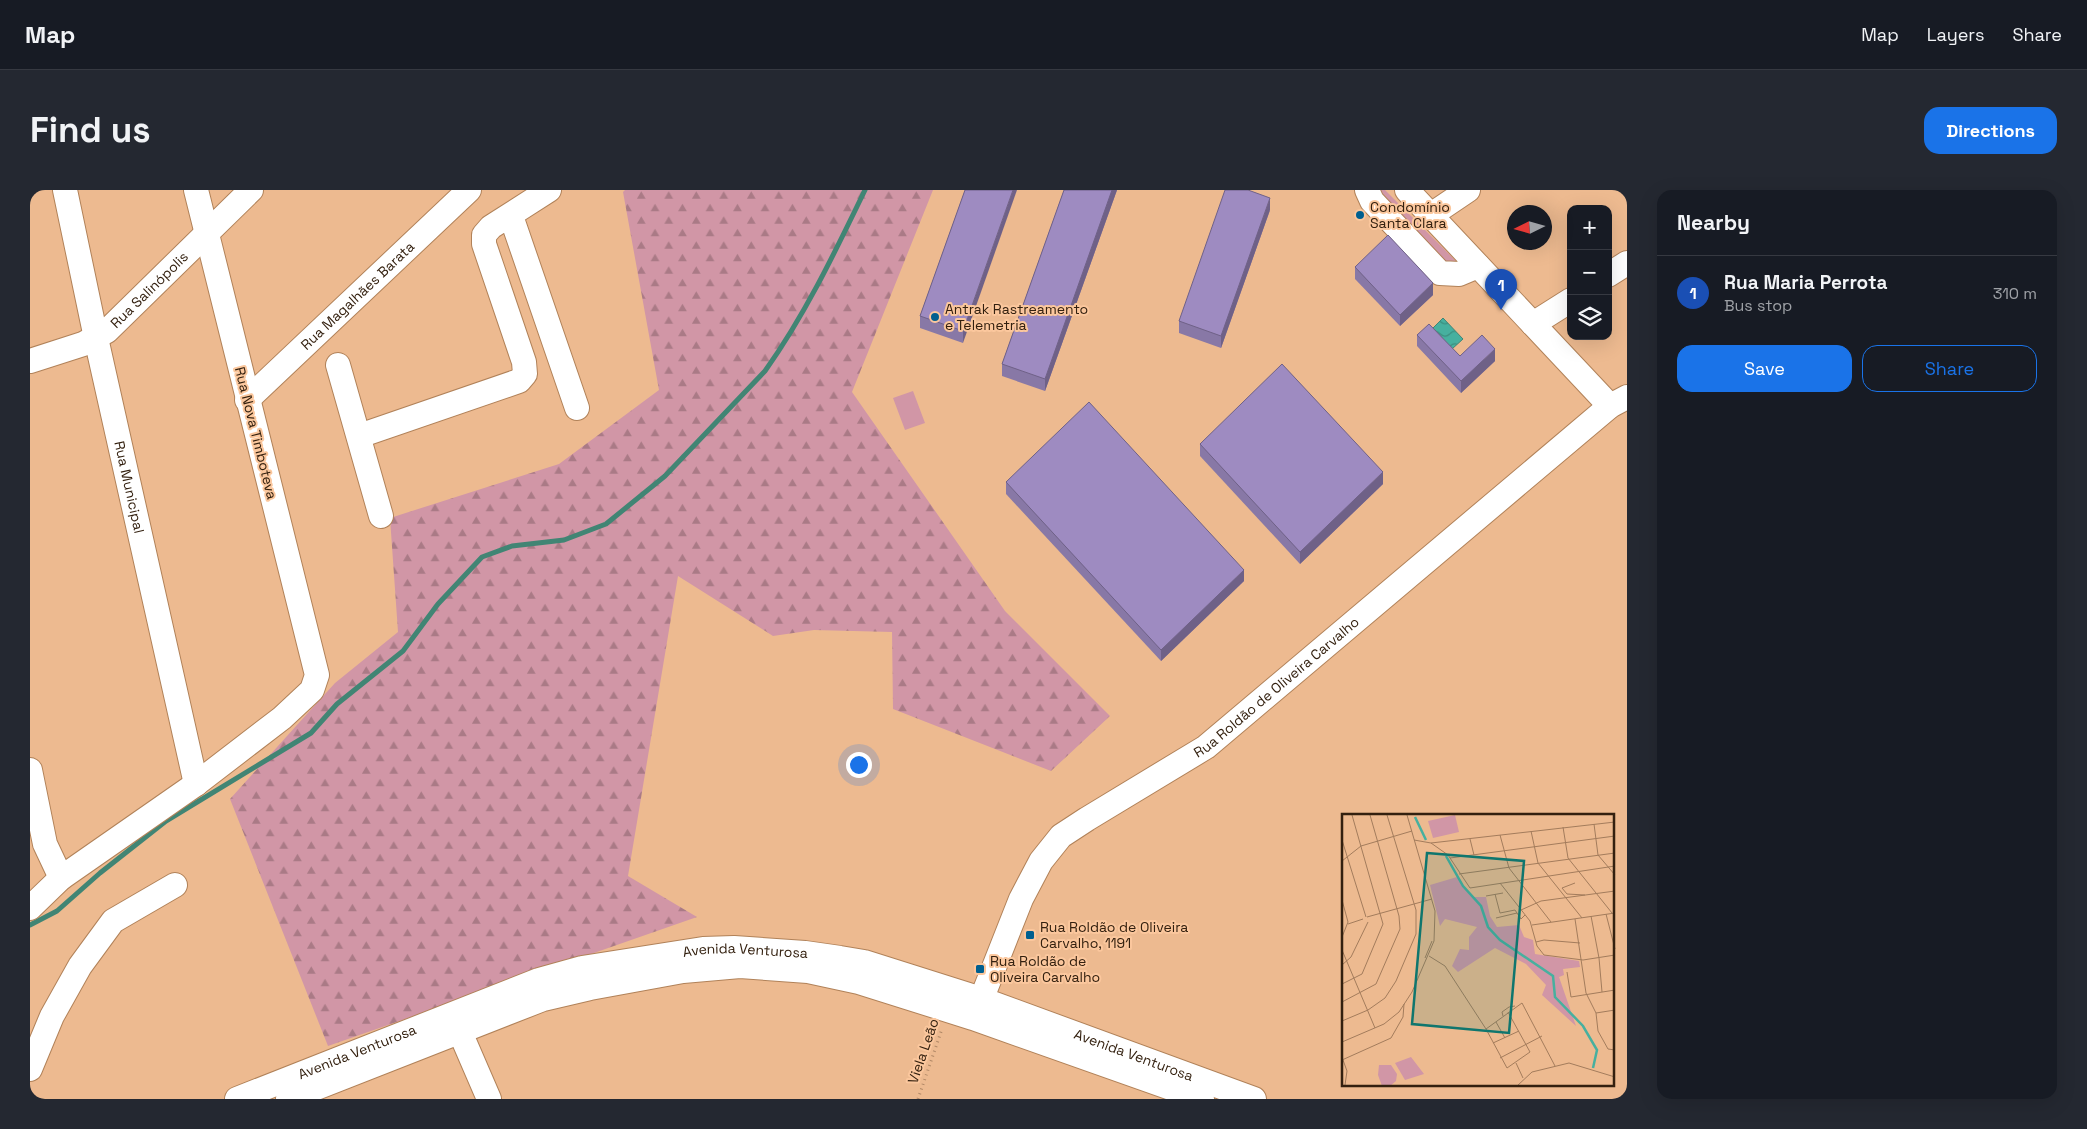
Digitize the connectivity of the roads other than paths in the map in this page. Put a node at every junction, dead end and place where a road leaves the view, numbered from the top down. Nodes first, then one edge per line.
1 (65, 190) edge
2 (196, 190) edge
3 (251, 190) edge
4 (469, 190) edge
5 (549, 190) edge
6 (1367, 190) edge
7 (1407, 190) edge
8 (1468, 190) edge
9 (1431, 215) junction
10 (510, 216) junction
11 (206, 234) junction
12 (1627, 263) edge
13 (1478, 266) junction
14 (1612, 272) edge
15 (1567, 303) edge
16 (1533, 324) junction
17 (96, 338) junction
18 (30, 361) edge
19 (338, 365) dead end
20 (247, 400) junction
21 (1618, 401) edge
22 (577, 408) dead end
23 (359, 436) junction
24 (381, 516) dead end
25 (30, 770) edge
26 (196, 784) junction
27 (61, 878) junction
28 (175, 885) dead end
29 (30, 908) edge
30 (977, 1009) junction
31 (457, 1023) junction
32 (30, 1069) edge
33 (237, 1099) edge
34 (288, 1099) edge
35 (489, 1099) edge
36 (1202, 1099) edge
37 (1254, 1099) edge

1 - 17 street, Rua Municipal
2 - 11 street, Rua Nova Timboteva
3 - 11 street, Rua Salinópolis
4 - 20 street, Rua Magalhães Barata
5 - 10 street
6 - 13 street
7 - 9 street
8 - 9 street
9 - 13 street
10 - 22 street
10 - 23 street
11 - 17 street, Rua Salinópolis
11 - 20 street, Rua Nova Timboteva
12 - 14 street
13 - 16 street
15 - 16 street
16 - 21 street
17 - 18 street, Rua Salinópolis
17 - 26 street, Rua Municipal
19 - 23 street
20 - 26 street, Rua Nova Timboteva
21 - 30 street, Rua Roldão de Oliveira Carvalho
23 - 24 street
25 - 27 street
26 - 27 street
27 - 29 street
28 - 32 street
30 - 31 street, Avenida Venturosa
30 - 31 street, Avenida Venturosa
30 - 36 street, Avenida Venturosa
30 - 37 street, Avenida Venturosa
31 - 33 street, Avenida Venturosa
31 - 34 street, Avenida Venturosa
31 - 35 street

